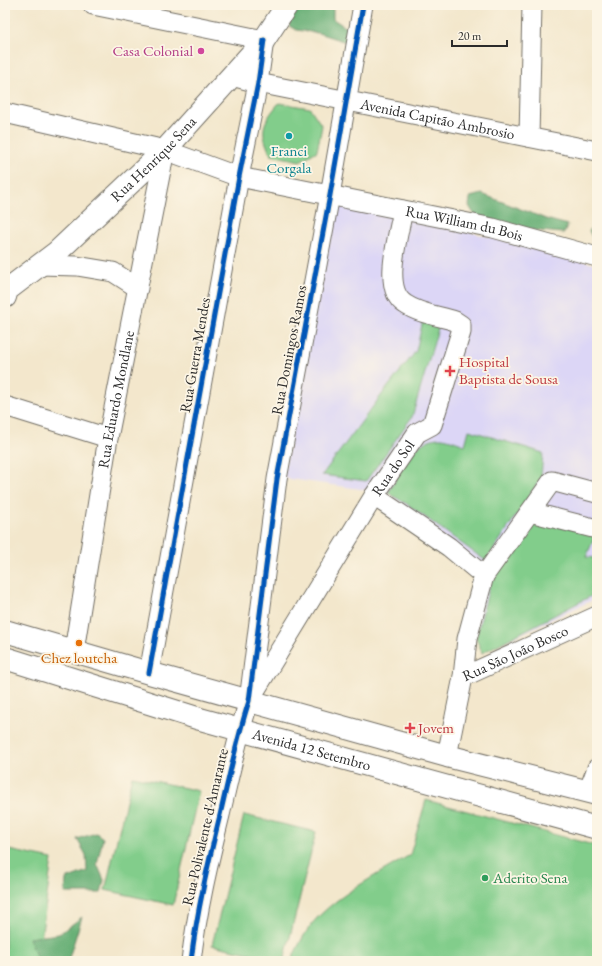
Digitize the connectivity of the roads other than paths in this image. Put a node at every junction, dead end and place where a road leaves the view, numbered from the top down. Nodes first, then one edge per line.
1 (93, 5) edge
2 (287, 5) edge
3 (363, 5) edge
4 (532, 5) edge
5 (264, 40) junction
6 (232, 76) junction
7 (258, 83) junction
8 (346, 100) junction
9 (5, 113) edge
10 (529, 137) junction
11 (165, 150) junction
12 (597, 151) edge
13 (239, 177) junction
14 (330, 195) junction
15 (403, 210) junction
16 (597, 256) edge
17 (39, 265) junction
18 (138, 288) junction
19 (6, 292) edge
20 (5, 406) edge
21 (108, 438) junction
22 (597, 493) edge
23 (374, 496) junction
24 (530, 512) junction
25 (597, 528) edge
26 (484, 576) junction
27 (597, 616) edge
28 (5, 631) edge
29 (74, 651) junction
30 (5, 658) edge
31 (149, 673) junction
32 (463, 678) junction
33 (249, 701) junction
34 (240, 729) junction
35 (447, 756) junction
36 (597, 768) edge
37 (593, 793) edge
38 (597, 828) edge
39 (191, 961) edge

1 - 5 street
2 - 5 street, Rua Henrique Sena
3 - 8 street, Rua Domingos Ramos
4 - 10 street
5 - 6 street, Rua Henrique Sena
5 - 7 street, Rua Guerra Mendes
6 - 7 street, Avenida Capitão Ambrosio
6 - 11 street, Rua Henrique Sena
7 - 8 street, Avenida Capitão Ambrosio
7 - 13 street, Rua Guerra Mendes
8 - 10 street, Avenida Capitão Ambrosio
8 - 14 street, Rua Domingos Ramos
9 - 11 street
10 - 12 street, Avenida Capitão Ambrosio
11 - 13 street
11 - 17 street, Rua Henrique Sena
11 - 18 street, Rua Eduardo Mondlane
13 - 14 street, Rua William du Bois
13 - 31 street, Rua Guerra Mendes
14 - 15 street, Rua William du Bois
14 - 33 street, Rua Domingos Ramos
15 - 16 street, Rua William du Bois
15 - 23 street, Rua do Sol
17 - 18 street
17 - 19 street, Rua Henrique Sena
18 - 21 street, Rua Eduardo Mondlane
20 - 21 street
21 - 29 street, Rua Eduardo Mondlane
22 - 24 street
23 - 26 street, Rua do Sol
23 - 33 street
24 - 25 street
24 - 26 street
26 - 32 street
27 - 32 street, Rua São João Bosco
28 - 29 street, Avenida 12 Setembro
29 - 31 street, Avenida 12 Setembro
30 - 34 street, Avenida 12 Setembro
31 - 33 street, Avenida 12 Setembro
32 - 35 street, Rua São João Bosco
33 - 34 street, Rua Polivalente d'Amarante
33 - 35 street, Avenida 12 Setembro
34 - 38 street, Avenida 12 Setembro
34 - 39 street, Rua Polivalente d'Amarante
35 - 37 street, Avenida 12 Setembro
36 - 37 street

